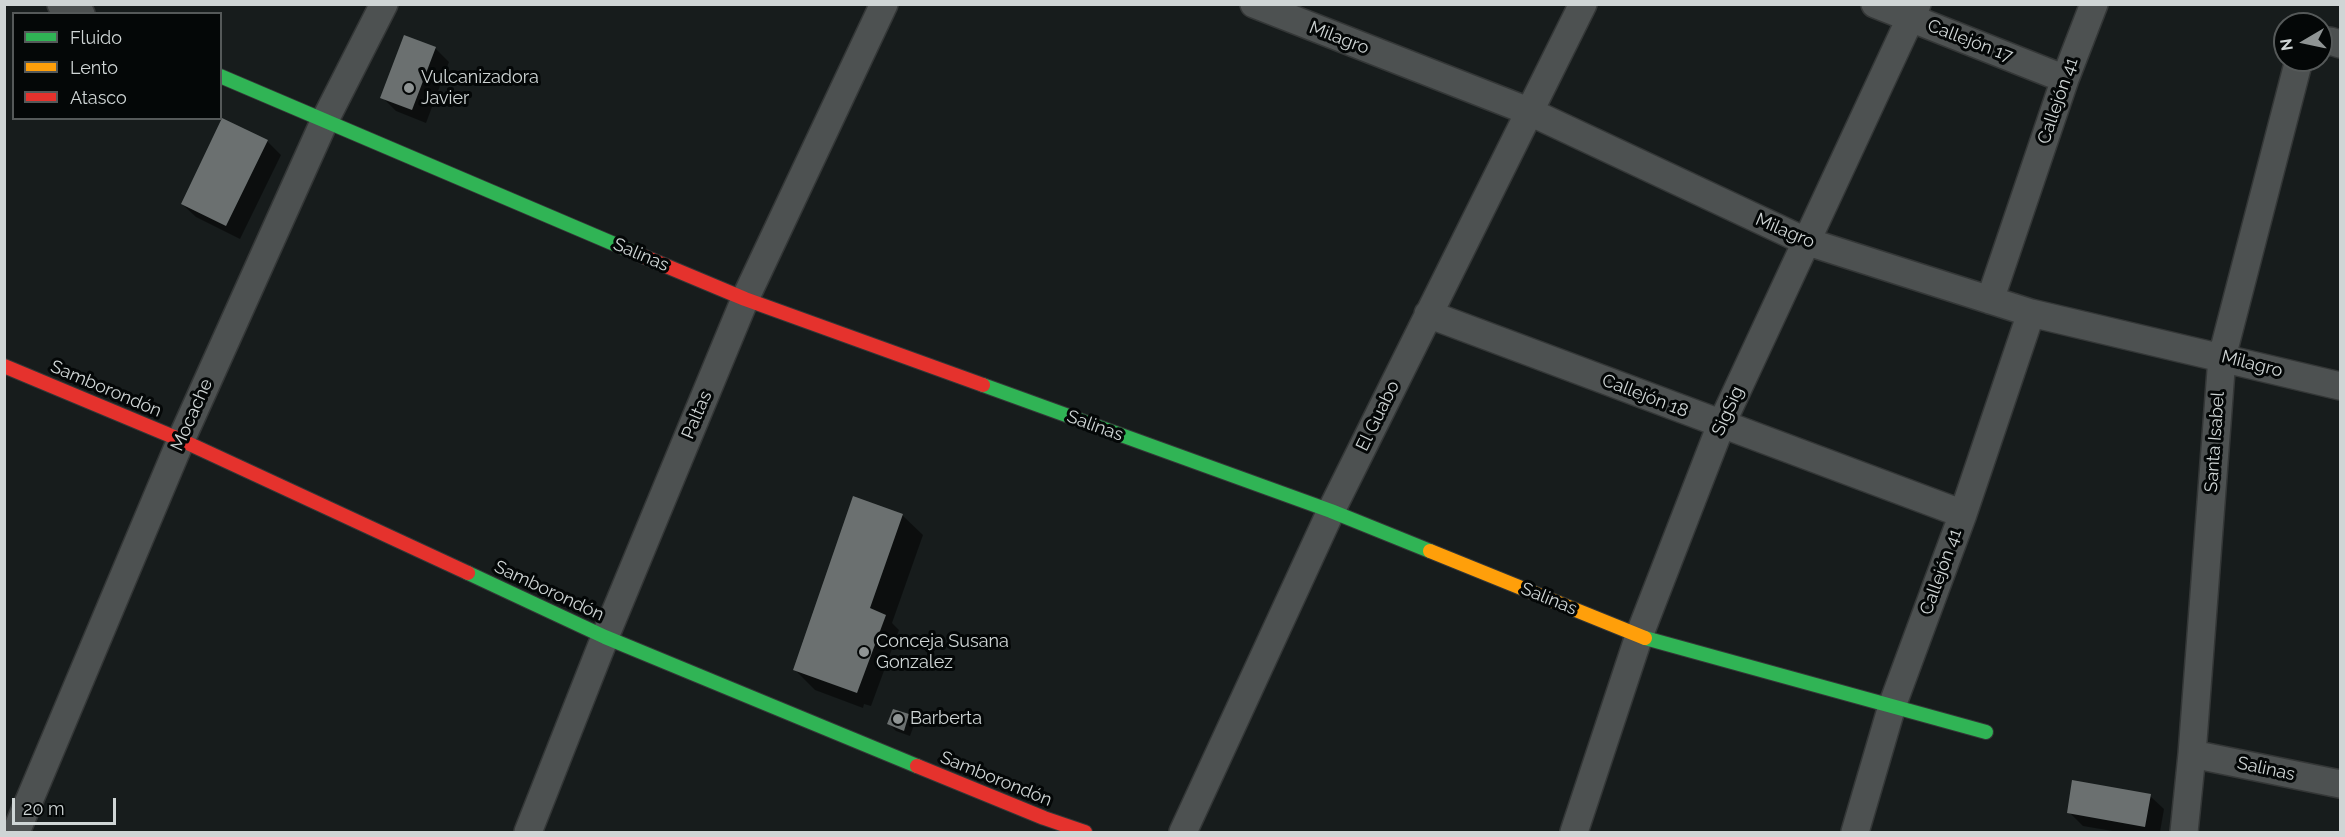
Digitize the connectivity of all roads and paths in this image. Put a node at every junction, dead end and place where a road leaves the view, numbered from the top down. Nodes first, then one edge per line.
1 (61, 4) edge
2 (384, 4) edge
3 (884, 4) edge
4 (1254, 4) edge
5 (1582, 4) edge
6 (1875, 4) edge
7 (2094, 4) edge
8 (1914, 11) edge
9 (77, 12) edge
10 (2297, 72) edge
11 (222, 77) edge
12 (2065, 79) junction
13 (1528, 111) junction
14 (324, 122) junction
15 (1805, 241) junction
16 (745, 299) junction
17 (1990, 300) junction
18 (2031, 313) junction
19 (1428, 314) junction
20 (2222, 357) junction
21 (4, 366) edge
22 (2340, 386) edge
23 (1721, 425) junction
24 (181, 440) junction
25 (1331, 511) junction
26 (1963, 514) junction
27 (1639, 636) junction
28 (605, 637) junction
29 (1892, 706) junction
30 (1986, 732) dead end
31 (2192, 754) junction
32 (2340, 784) edge
33 (1042, 825) edge
34 (16, 832) edge
35 (528, 832) edge
36 (1085, 832) edge
37 (1183, 832) edge
38 (1574, 832) edge
39 (1855, 832) edge
40 (2184, 832) edge

1 - 9 street
2 - 14 street, Mocache
3 - 16 street, Paltas
4 - 13 street, Milagro
5 - 13 street, El Guabo
6 - 8 street, Callejón 17
7 - 12 street, Callejón 41
8 - 12 street, Callejón 17
8 - 15 street, SigSig
10 - 20 street, Santa Isabel
11 - 14 street, Salinas
12 - 17 street, Callejón 41
13 - 15 street, Milagro
13 - 19 street, El Guabo
14 - 16 street, Salinas
14 - 24 street, Mocache
15 - 17 street, Milagro
15 - 23 street, SigSig
16 - 25 street, Salinas
16 - 28 street, Paltas
17 - 18 street, Milagro
18 - 20 street, Milagro
18 - 26 street, Callejón 41
19 - 23 street, Callejón 18
19 - 25 street, El Guabo
20 - 22 street, Milagro
20 - 31 street, Santa Isabel
21 - 24 street, Samborondón
23 - 26 street, Callejón 18
23 - 27 street, SigSig
24 - 28 street, Samborondón
24 - 34 street, Mocache
25 - 27 street, Salinas
25 - 37 street, El Guabo
26 - 29 street, Callejón 41
27 - 29 street, Salinas
27 - 38 street, SigSig
28 - 33 street, Samborondón
28 - 35 street, Paltas
29 - 30 street, Salinas
29 - 39 street, Callejón 41
31 - 32 street, Salinas
31 - 40 street, Santa Isabel
33 - 36 street, Samborondón

